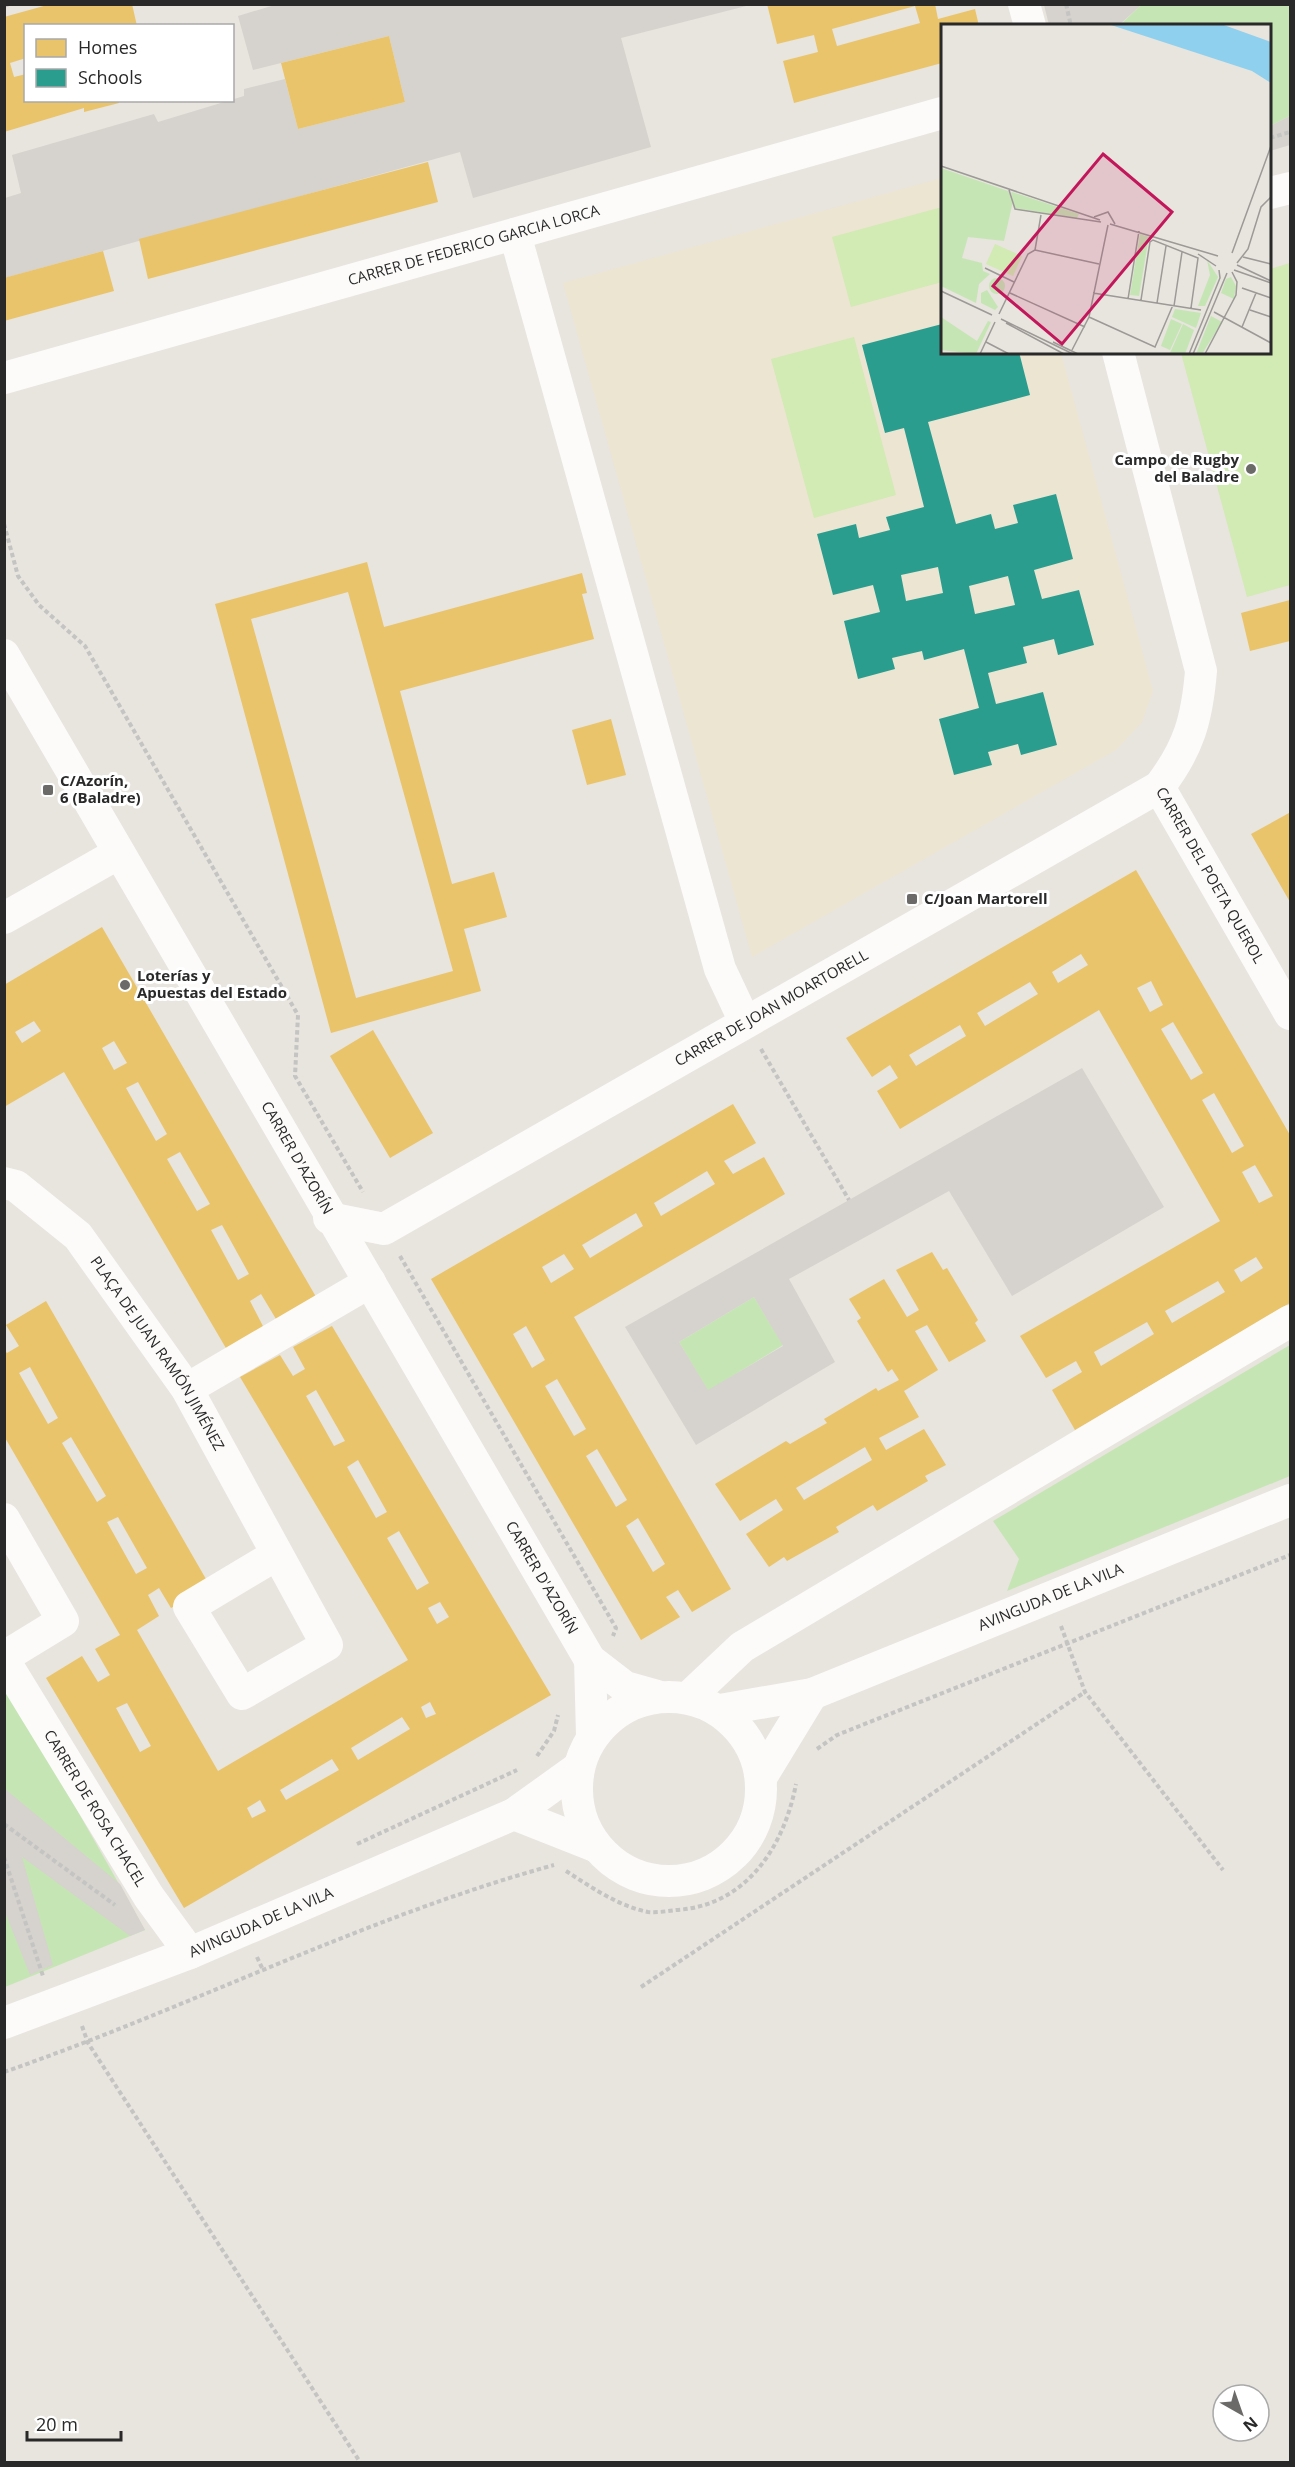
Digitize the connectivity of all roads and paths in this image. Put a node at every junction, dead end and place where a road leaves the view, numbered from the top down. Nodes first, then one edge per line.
1 (9, 4) edge
2 (1024, 4) edge
3 (1066, 4) edge
4 (4, 6) edge
5 (1029, 24) edge
6 (1071, 24) edge
7 (941, 113) edge
8 (1290, 132) edge
9 (1271, 137) edge
10 (1290, 188) edge
11 (1271, 193) edge
12 (515, 234) junction
13 (1119, 354) edge
14 (4, 378) edge
15 (4, 655) edge
16 (1159, 787) junction
17 (119, 853) junction
18 (4, 918) edge
19 (1290, 1014) edge
20 (745, 1022) junction
21 (4, 1183) edge
22 (849, 1200) dead end
23 (329, 1218) junction
24 (384, 1229) junction
25 (370, 1282) junction
26 (1290, 1321) edge
27 (187, 1389) junction
28 (1290, 1500) edge
29 (4, 1519) edge
30 (276, 1555) junction
31 (1290, 1555) edge
32 (1052, 1597) junction
33 (1066, 1645) junction
34 (4, 1658) edge
35 (590, 1660) junction
36 (1085, 1692) junction
37 (812, 1694) junction
38 (657, 1696) junction
39 (690, 1697) junction
40 (720, 1710) junction
41 (592, 1737) junction
42 (809, 1755) dead end
43 (578, 1768) junction
44 (798, 1772) dead end
45 (762, 1776) junction
46 (514, 1814) junction
47 (4, 1824) edge
48 (595, 1846) junction
49 (4, 1857) edge
50 (1223, 1870) dead end
51 (149, 1897) junction
52 (190, 1953) junction
53 (641, 1987) dead end
54 (62, 2001) junction
55 (4, 2023) edge
56 (88, 2043) junction
57 (4, 2072) edge
58 (360, 2463) edge

1 - 4 path
2 - 5 street
3 - 6 path
7 - 12 street, CARRER DE FEDERICO GARCIA LORCA
8 - 9 path
10 - 11 street
12 - 14 street, CARRER DE FEDERICO GARCIA LORCA
12 - 20 street
13 - 16 street, CARRER DEL POETA QUEROL
15 - 17 street, CARRER D'AZORÍN
16 - 19 street, CARRER DEL POETA QUEROL
16 - 20 street, CARRER DE JOAN MOARTORELL
17 - 18 street
17 - 23 street, CARRER D'AZORÍN
20 - 22 path
20 - 24 street, CARRER DE JOAN MOARTORELL
21 - 27 street, PLAÇA DE JUAN RAMÓN JIMÉNEZ
23 - 24 street
23 - 25 street, CARRER D'AZORÍN
24 - 25 street
25 - 27 street
25 - 35 street, CARRER D'AZORÍN
26 - 39 street
27 - 30 street, PLAÇA DE JUAN RAMÓN JIMÉNEZ
28 - 32 street, AVINGUDA DE LA VILA
29 - 34 street
30 - 30 street, PLAÇA DE JUAN RAMÓN JIMÉNEZ
31 - 33 path
32 - 33 path
32 - 37 street, AVINGUDA DE LA VILA
33 - 36 path
33 - 42 path
34 - 51 street, CARRER DE ROSA CHACEL
35 - 38 street, CARRER D'AZORÍN
35 - 41 street, CARRER D'AZORÍN
36 - 50 path
36 - 53 path
37 - 40 street, AVINGUDA DE LA VILA
37 - 45 street
38 - 39 street
38 - 41 street
39 - 40 street
40 - 45 street
41 - 43 street
43 - 46 street, AVINGUDA DE LA VILA
43 - 48 street
44 - 56 path
45 - 48 street
46 - 48 street
46 - 52 street, AVINGUDA DE LA VILA
47 - 51 path
49 - 54 path
51 - 52 street, CARRER DE ROSA CHACEL
52 - 54 street, AVINGUDA DE LA VILA
54 - 55 street, AVINGUDA DE LA VILA
54 - 56 path
56 - 57 path
56 - 58 path

